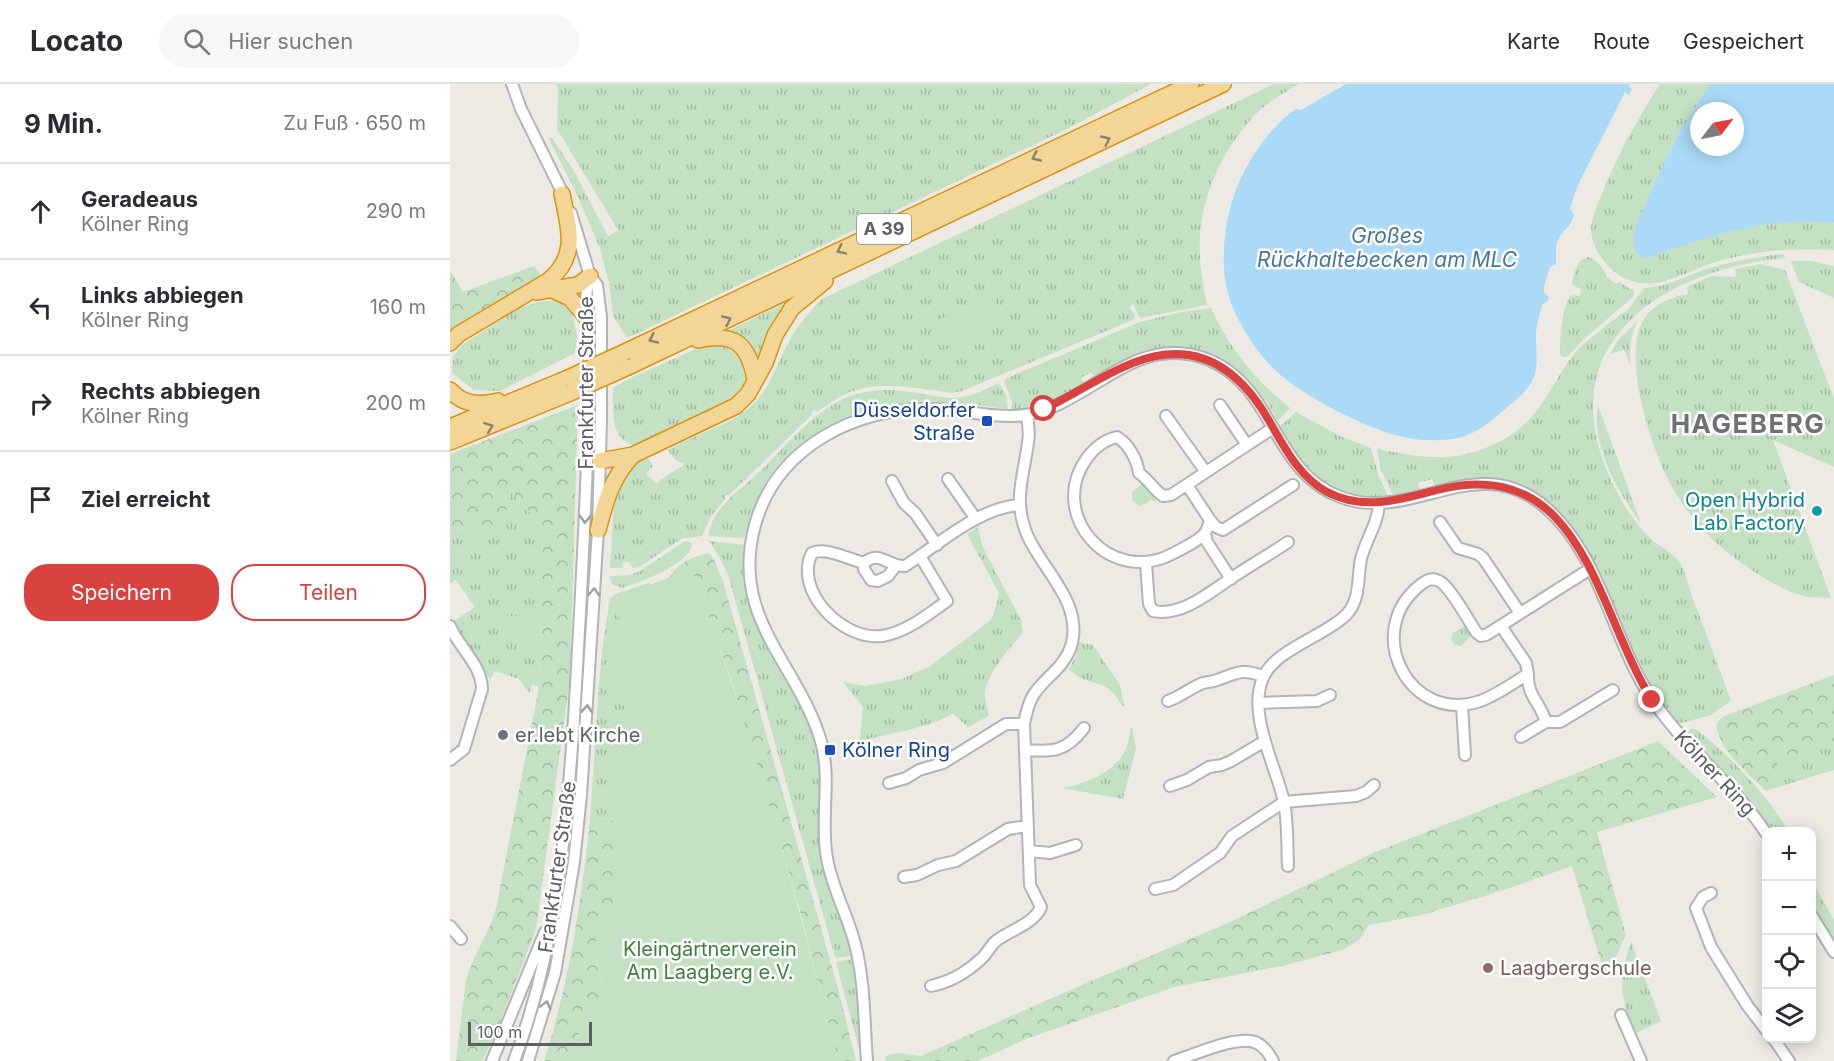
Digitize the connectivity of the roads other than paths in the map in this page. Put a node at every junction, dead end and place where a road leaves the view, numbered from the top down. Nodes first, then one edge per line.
1 (512, 84) edge
2 (1191, 84) edge
3 (1223, 84) edge
4 (562, 194) junction
5 (852, 261) junction
6 (590, 276) junction
7 (550, 285) junction
8 (588, 319) junction
9 (450, 343) edge
10 (675, 345) junction
11 (628, 359) junction
12 (755, 379) junction
13 (569, 386) junction
14 (450, 390) edge
15 (539, 391) junction
16 (1220, 405) dead end
17 (1027, 415) junction
18 (1166, 416) dead end
19 (450, 427) edge
20 (1273, 428) junction
21 (450, 442) edge
22 (1247, 444) junction
23 (633, 455) junction
24 (594, 461) junction
25 (1205, 471) junction
26 (948, 479) dead end
27 (892, 481) dead end
28 (1187, 484) junction
29 (1293, 485) dead end
30 (1379, 503) junction
31 (1018, 505) junction
32 (976, 519) junction
33 (1210, 520) junction
34 (1440, 522) dead end
35 (598, 530) junction
36 (1205, 534) junction
37 (1288, 542) dead end
38 (937, 545) junction
39 (920, 556) junction
40 (864, 563) junction
41 (1146, 563) junction
42 (895, 567) junction
43 (1590, 569) junction
44 (1231, 579) junction
45 (1520, 613) junction
46 (1501, 626) junction
47 (450, 629) edge
48 (1528, 674) junction
49 (1263, 676) junction
50 (1613, 690) dead end
51 (1330, 694) dead end
52 (1168, 701) dead end
53 (1259, 704) junction
54 (1462, 705) junction
55 (1546, 722) junction
56 (1024, 724) junction
57 (1084, 728) dead end
58 (1521, 737) dead end
59 (1265, 741) junction
60 (1024, 750) junction
61 (1464, 755) dead end
62 (450, 760) edge
63 (889, 783) dead end
64 (1374, 785) dead end
65 (1170, 786) dead end
66 (1284, 802) junction
67 (1027, 826) junction
68 (1762, 827) edge
69 (1076, 845) dead end
70 (1029, 851) junction
71 (1288, 866) dead end
72 (904, 877) dead end
73 (1155, 889) dead end
74 (1711, 893) dead end
75 (555, 903) junction
76 (1816, 923) edge
77 (450, 926) edge
78 (461, 939) dead end
79 (1834, 952) edge
80 (931, 986) dead end
81 (1621, 1016) dead end
82 (1762, 1024) edge
83 (1776, 1043) edge
84 (492, 1061) edge
85 (514, 1061) edge
86 (528, 1061) edge
87 (867, 1061) edge
88 (1174, 1061) edge
89 (1273, 1061) edge
90 (1641, 1061) edge
91 (1789, 1061) edge

1 - 4 street
2 -> 11 highway, A 39
5 -> 3 highway, A 39
4 - 6 street
4 - 7 highway
10 -> 5 highway, A 39
5 - 12 highway
6 - 7 highway
6 - 8 street, Frankfurter Straße
6 - 24 street, Frankfurter Straße
7 - 8 highway
7 - 9 highway
8 - 24 street, Frankfurter Straße
10 - 11 highway, A 39
10 - 12 highway
11 - 13 highway, A 39, bridge
12 - 23 highway
13 - 15 highway, A 39
21 -> 13 highway, A 39
14 - 15 highway
15 - 19 highway, A 39
16 - 22 street
17 - 20 street, Kölner Ring
17 - 31 street
17 - 87 street, Kölner Ring
18 - 25 street
20 - 22 street
20 - 30 street, Kölner Ring
22 - 25 street
23 - 24 highway
23 - 35 highway
24 - 35 street, Frankfurter Straße
24 -> 75 street, Frankfurter Straße
25 - 28 street
26 - 32 street
27 - 38 street
28 - 33 street
28 - 41 street
29 - 33 street
30 - 43 street, Kölner Ring
30 - 49 street
31 - 32 street
31 - 56 street
32 - 38 street
33 - 36 street
34 - 45 street
86 -> 35 street, Frankfurter Straße
36 - 41 street
36 - 44 street
37 - 44 street
38 - 39 street
39 - 40 street
39 - 42 street
40 - 42 street
40 - 42 street
41 - 44 street
43 - 45 street
43 - 68 street, Kölner Ring
45 - 46 street
46 - 48 street
46 - 54 street
47 - 62 street
48 - 54 street
48 - 55 street
49 - 52 street
49 - 53 street
50 - 55 street
51 - 53 street
53 - 59 street
54 - 61 street
55 - 58 street
56 - 60 street
56 - 63 street
57 - 60 street
59 - 65 street
59 - 66 street
60 - 67 street
64 - 66 street
66 - 71 street
66 - 73 street
67 - 70 street
67 - 72 street
69 - 70 street
70 - 80 street
74 - 82 street
75 - 84 street
75 - 85 street, Frankfurter Straße
76 - 79 street
77 - 78 street
81 - 90 street
83 - 91 street
88 - 89 street

